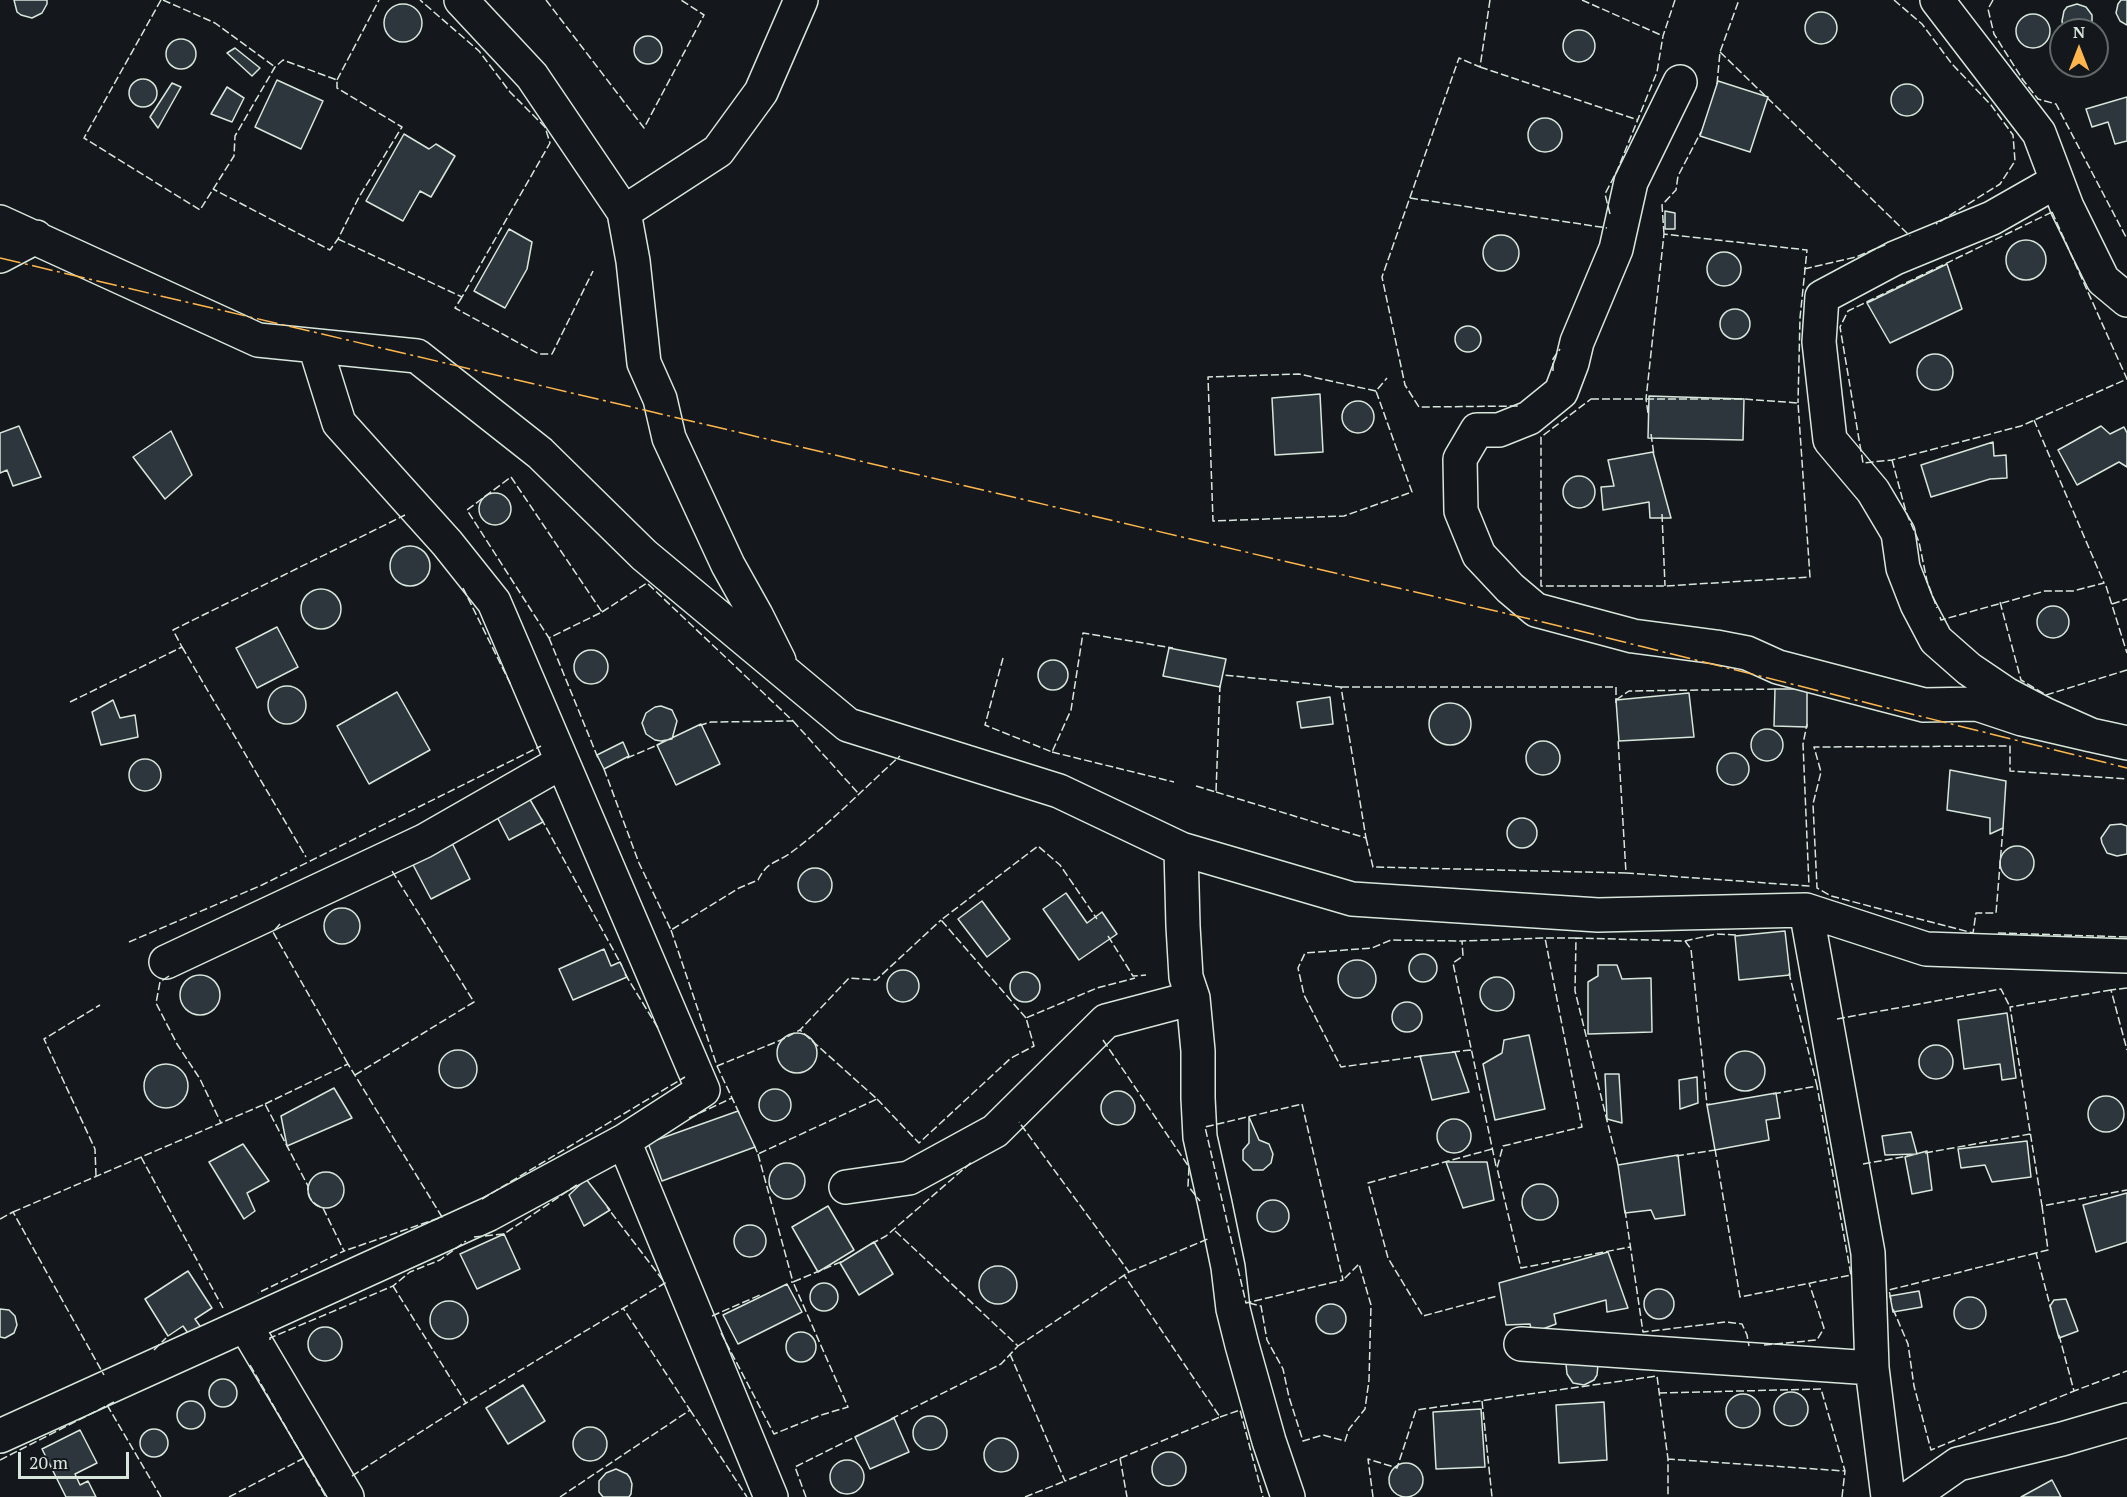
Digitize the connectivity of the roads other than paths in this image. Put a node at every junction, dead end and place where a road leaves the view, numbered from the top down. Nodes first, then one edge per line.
1 (461, 0) edge
2 (801, 0) edge
3 (1937, 0) edge
4 (1680, 82) dead end
5 (2057, 181) junction
6 (624, 212) junction
7 (0, 222) edge
8 (36, 237) junction
9 (0, 256) edge
10 (2127, 300) edge
11 (315, 346) junction
12 (848, 725) junction
13 (2091, 735) junction
14 (2127, 743) edge
15 (562, 762) junction
16 (1182, 849) junction
17 (1806, 910) junction
18 (2127, 956) edge
19 (166, 962) dead end
20 (1194, 998) junction
21 (624, 1141) junction
22 (846, 1188) dead end
23 (245, 1325) junction
24 (1521, 1344) dead end
25 (1872, 1368) junction
26 (2127, 1420) edge
27 (0, 1436) edge
28 (347, 1497) edge
29 (771, 1497) edge
30 (1288, 1497) edge
31 (1888, 1497) edge
32 (1911, 1497) edge

1 - 6 street
2 - 6 street
3 - 5 street
4 - 13 street
5 - 10 street
5 - 13 street
6 - 12 street
7 - 8 street
8 - 9 street
8 - 11 street
11 - 12 street
11 - 15 street
12 - 16 street
13 - 14 street
15 - 19 street
15 - 21 street
16 - 17 street
16 - 20 street
17 - 18 street
17 - 25 street
20 - 22 street
20 - 30 street
21 - 23 street
21 - 29 street
23 - 27 street
23 - 28 street
24 - 25 street
25 - 31 street
26 - 32 street

